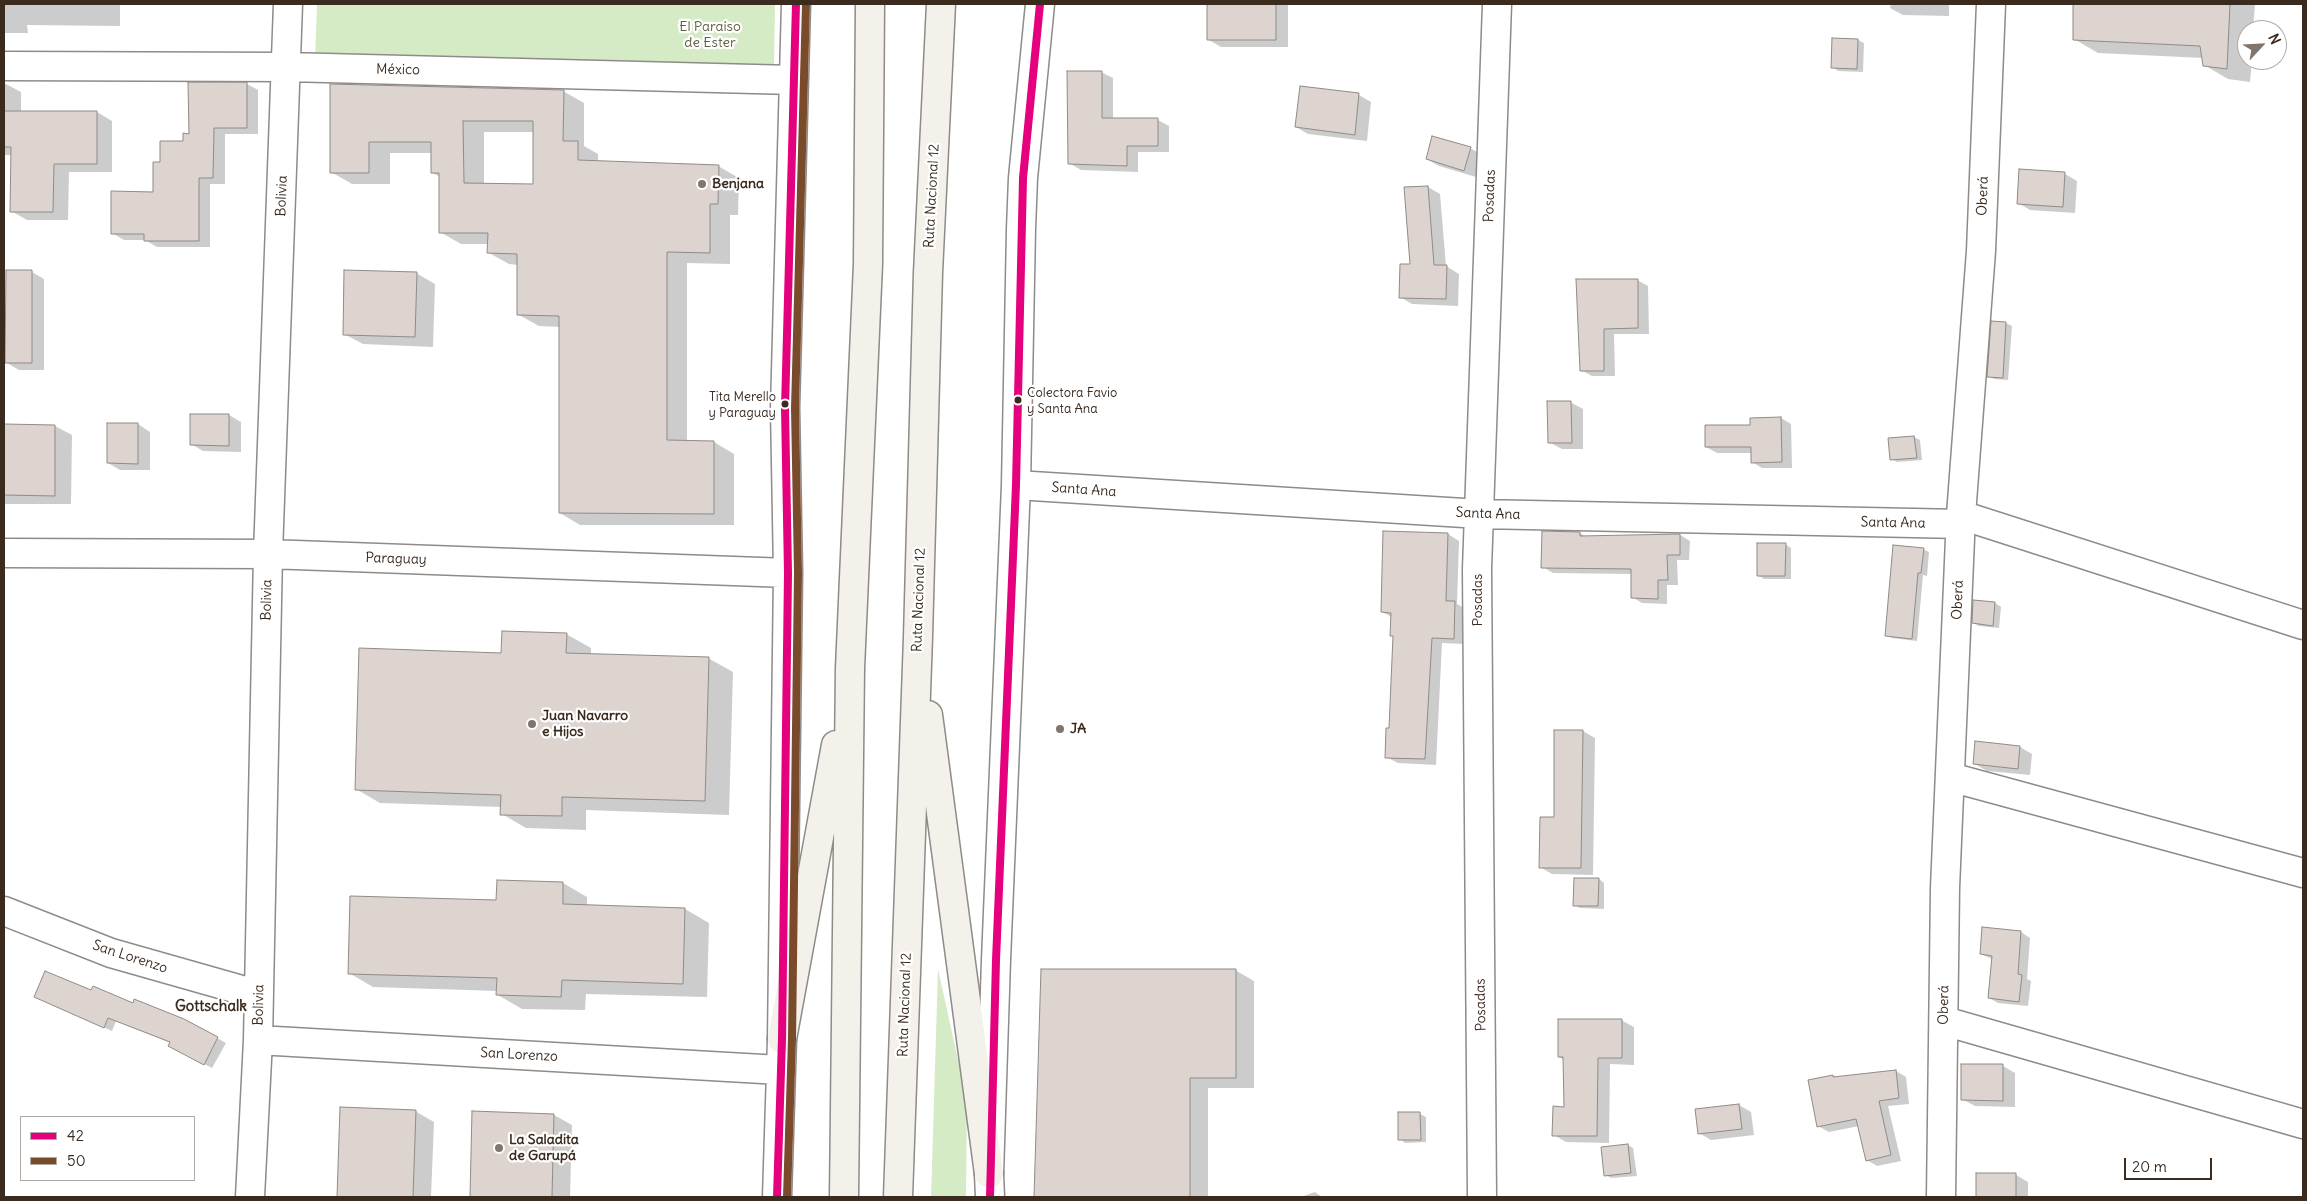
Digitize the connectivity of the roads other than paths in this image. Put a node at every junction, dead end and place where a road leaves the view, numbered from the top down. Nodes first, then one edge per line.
1 (288, 4) edge
2 (796, 4) edge
3 (870, 4) edge
4 (941, 4) edge
5 (1040, 4) edge
6 (1497, 4) edge
7 (1991, 4) edge
8 (4, 66) edge
9 (287, 67) junction
10 (793, 80) junction
11 (1016, 486) junction
12 (1480, 514) junction
13 (1961, 519) junction
14 (4, 554) edge
15 (268, 554) junction
16 (788, 572) junction
17 (2303, 625) edge
18 (918, 637) junction
19 (850, 668) junction
20 (1950, 777) junction
21 (2303, 873) edge
22 (4, 910) edge
23 (259, 996) junction
24 (1944, 1021) junction
25 (782, 1038) junction
26 (258, 1040) junction
27 (780, 1070) junction
28 (2303, 1124) edge
29 (989, 1186) edge
30 (250, 1197) edge
31 (777, 1197) edge
32 (844, 1197) edge
33 (898, 1197) edge
34 (1482, 1197) edge
35 (1941, 1197) edge

1 - 9 street, Bolivia
2 - 10 street
3 - 19 highway
4 - 18 highway, Ruta Nacional 12
5 - 11 street
6 - 12 street, Posadas
7 - 13 street, Oberá
8 - 9 street, México
9 - 10 street, México
9 - 15 street, Bolivia
10 - 16 street
11 - 12 street, Santa Ana
11 - 29 street
12 - 13 street, Santa Ana
12 - 34 street, Posadas
13 - 17 street, Santa Ana
13 - 20 street, Oberá
14 - 15 street, Paraguay
15 - 16 street, Paraguay
15 - 23 street, Bolivia
16 - 25 street
18 - 29 highway
18 - 33 highway, Ruta Nacional 12
19 - 25 highway
19 - 32 highway
20 - 21 street
20 - 24 street, Oberá
22 - 23 street, San Lorenzo
23 - 26 street, Bolivia
24 - 28 street
24 - 35 street, Oberá
25 - 27 street
26 - 27 street, San Lorenzo
26 - 30 street, Bolivia
27 - 31 street

